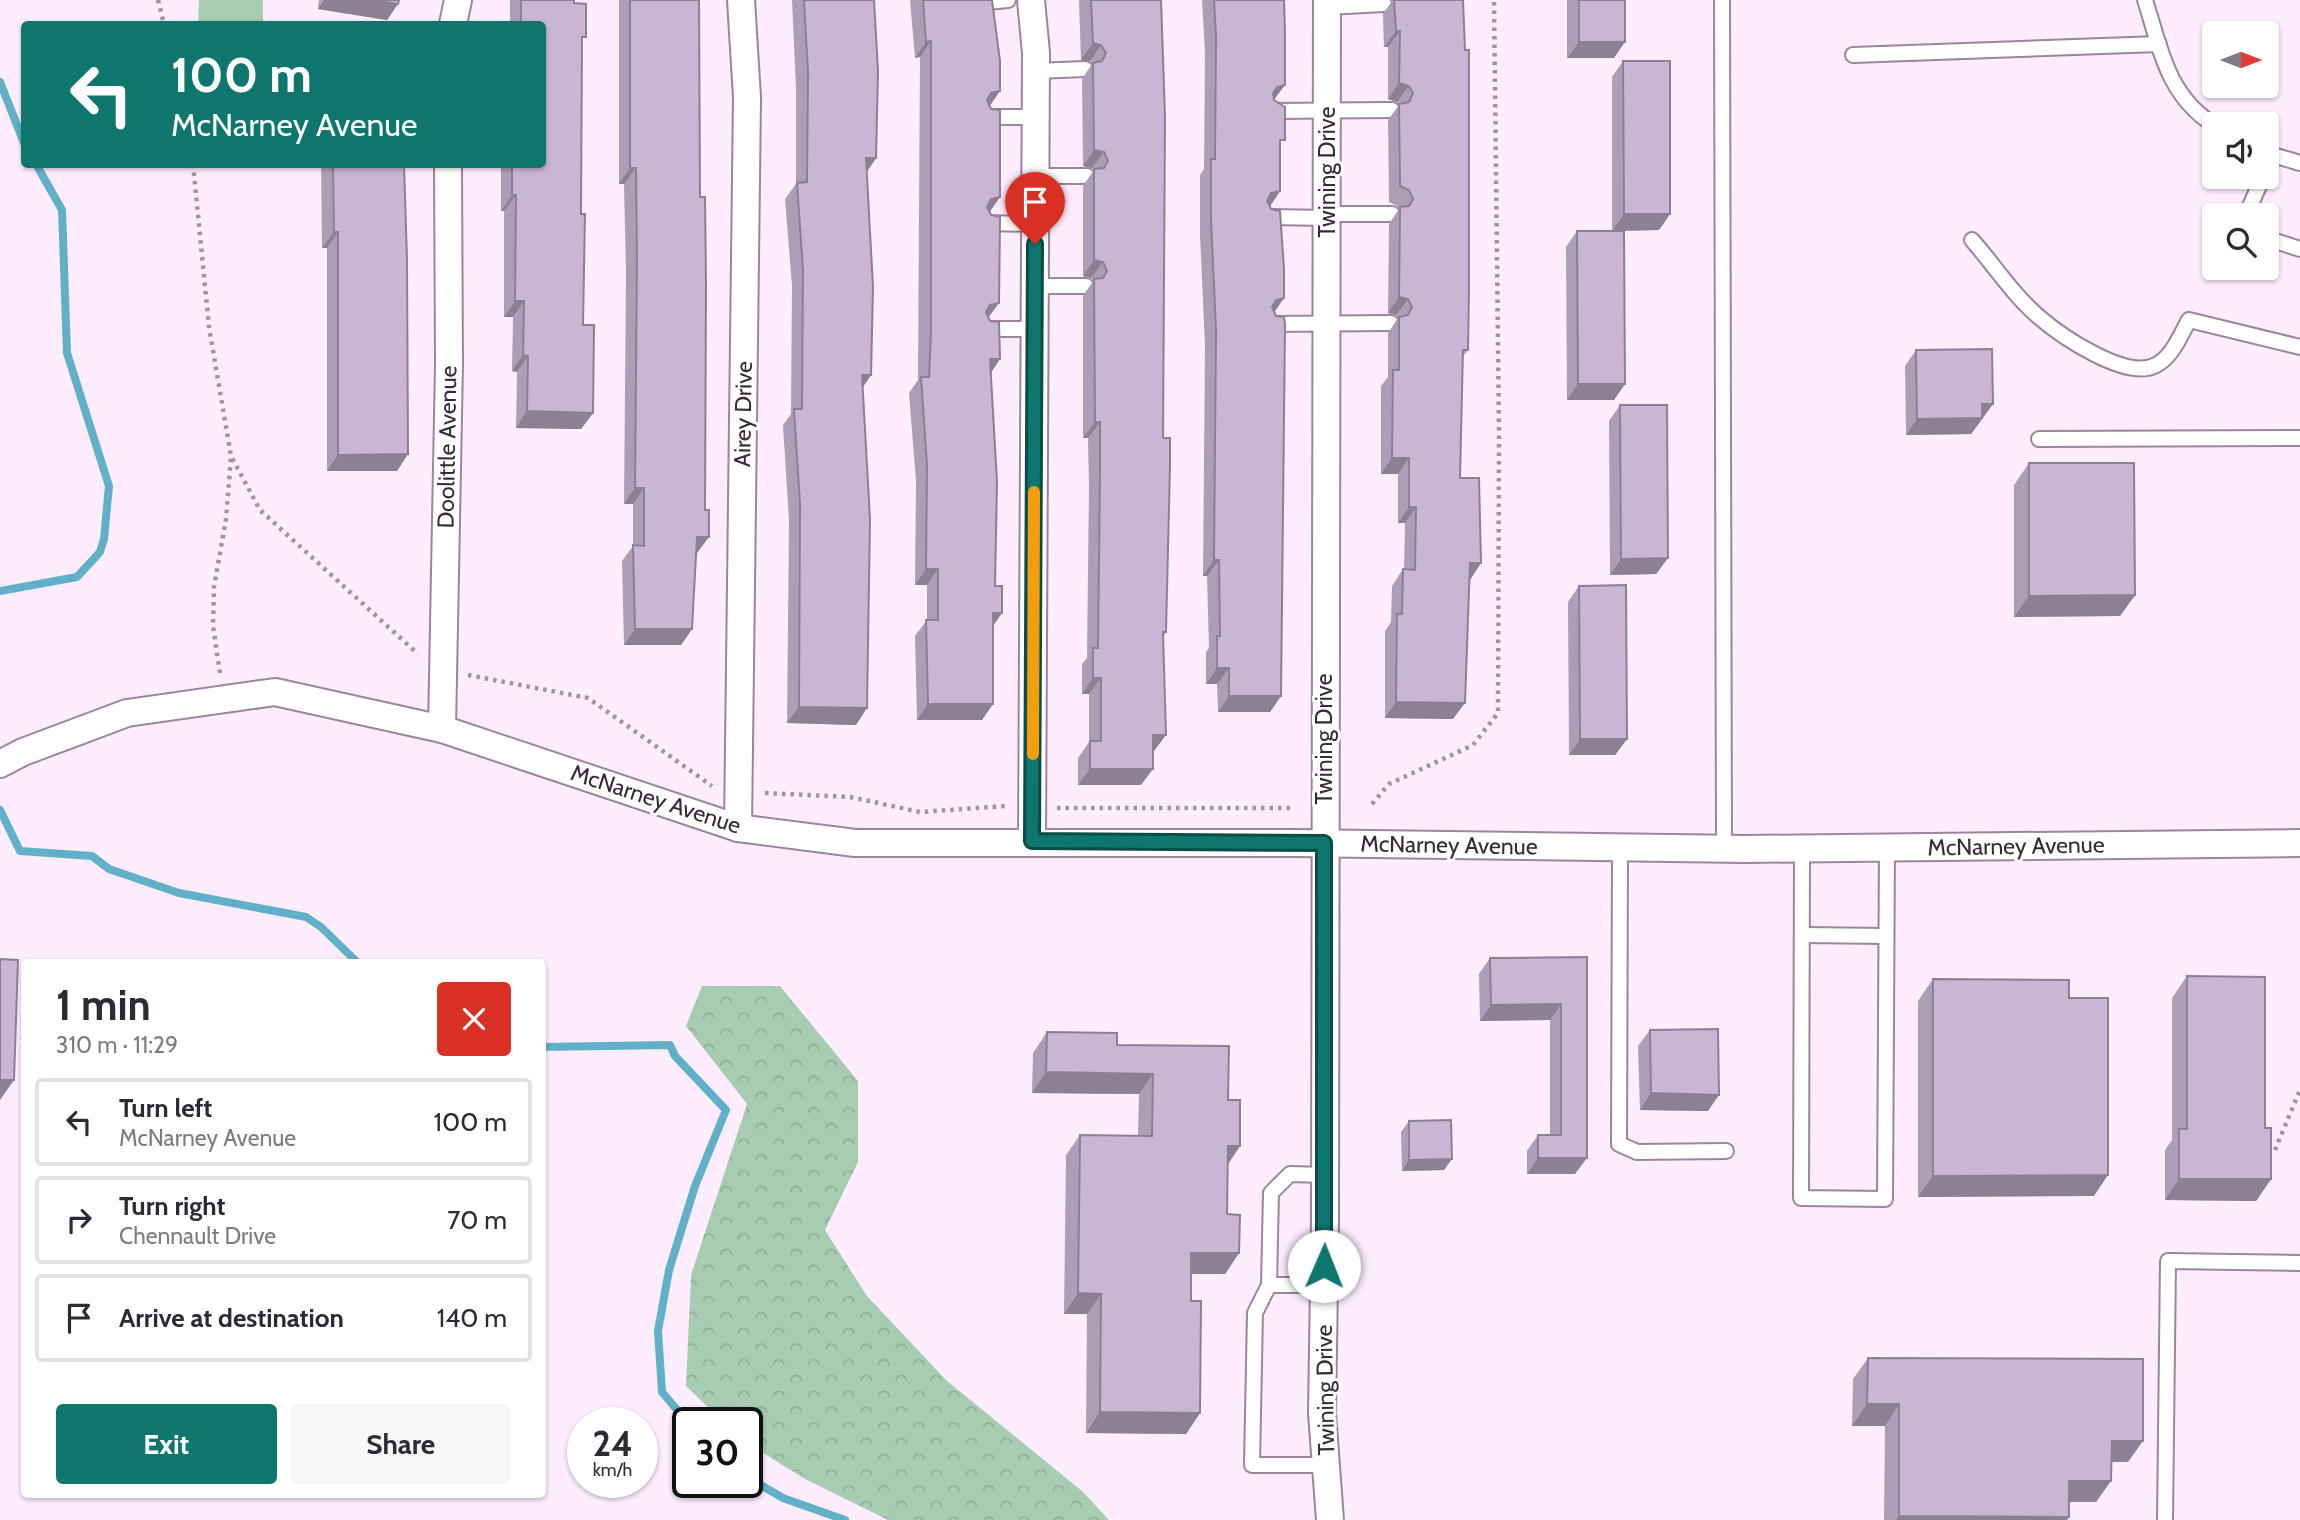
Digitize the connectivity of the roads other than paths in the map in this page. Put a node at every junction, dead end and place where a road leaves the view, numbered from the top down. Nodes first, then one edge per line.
1 (457, 0) edge
2 (741, 0) edge
3 (1008, 0) edge
4 (1031, 0) edge
5 (1722, 0) edge
6 (2145, 0) edge
7 (977, 3) edge
8 (1327, 3) edge
9 (1384, 4) dead end
10 (454, 21) edge
11 (2159, 44) junction
12 (1853, 55) dead end
13 (1085, 69) dead end
14 (1036, 71) junction
15 (1392, 110) dead end
16 (1271, 111) edge
17 (1328, 111) junction
18 (985, 117) edge
19 (1036, 117) junction
20 (2202, 117) edge
21 (2279, 156) edge
22 (2300, 163) edge
23 (448, 168) edge
24 (1035, 176) junction
25 (1087, 176) dead end
26 (1392, 214) dead end
27 (1327, 216) junction
28 (1265, 218) edge
29 (985, 223) edge
30 (1035, 224) junction
31 (1972, 240) dead end
32 (2279, 242) edge
33 (2300, 249) edge
34 (1035, 286) junction
35 (1086, 286) dead end
36 (1326, 323) junction
37 (1391, 323) dead end
38 (1270, 324) edge
39 (984, 329) edge
40 (1035, 329) junction
41 (2300, 347) edge
42 (2300, 438) edge
43 (2039, 439) dead end
44 (442, 729) junction
45 (11, 758) edge
46 (738, 828) junction
47 (1032, 841) junction
48 (1324, 843) junction
49 (2300, 843) edge
50 (1620, 847) junction
51 (1887, 847) junction
52 (1724, 849) junction
53 (1802, 849) junction
54 (1803, 935) junction
55 (1886, 936) junction
56 (1726, 1151) dead end
57 (1325, 1175) junction
58 (2300, 1263) edge
59 (1269, 1285) junction
60 (1324, 1285) junction
61 (1326, 1465) junction
62 (1330, 1520) edge
63 (2165, 1520) edge

1 - 10 street
2 - 46 street, Airey Drive
3 - 7 lane
4 - 14 street
5 - 52 lane
6 - 11 lane
8 - 9 lane
8 - 17 street, Twining Drive
11 - 12 lane
11 - 20 lane
13 - 14 lane
14 - 19 street
15 - 17 lane
16 - 17 lane
17 - 27 street, Twining Drive
18 - 19 lane
19 - 24 street
21 - 22 lane
23 - 44 street, Doolittle Avenue
24 - 25 lane
24 - 30 street
26 - 27 lane
27 - 28 lane
27 - 36 street, Twining Drive
29 - 30 lane
30 - 34 street
31 - 41 lane
32 - 33 lane
34 - 35 lane
34 - 40 street
36 - 37 lane
36 - 38 lane
36 - 48 street, Twining Drive
39 - 40 lane
40 - 47 street
42 - 43 lane
44 - 45 street, McNarney Avenue
44 - 46 street, McNarney Avenue
46 - 47 street, McNarney Avenue
47 - 48 street, McNarney Avenue
48 - 50 street, McNarney Avenue
48 - 57 street, Twining Drive
49 - 51 street, McNarney Avenue
50 - 52 street, McNarney Avenue
50 - 56 lane
51 - 53 street, McNarney Avenue
51 - 55 lane
52 - 53 street, McNarney Avenue
53 - 54 lane
54 - 55 lane
54 - 55 lane
57 - 59 lane
57 - 60 street, Twining Drive
58 - 63 lane
59 - 60 lane
59 - 61 lane
60 - 61 street, Twining Drive
61 - 62 street, Twining Drive

